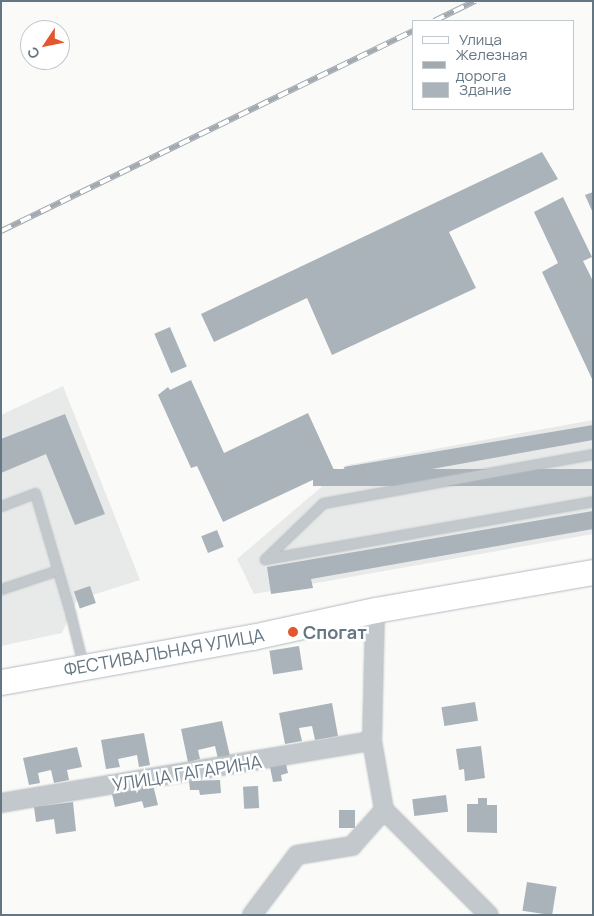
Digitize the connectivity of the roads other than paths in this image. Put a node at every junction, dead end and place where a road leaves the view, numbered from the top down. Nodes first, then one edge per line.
1 (593, 454) edge
2 (593, 501) edge
3 (1, 506) edge
4 (58, 570) junction
5 (593, 572) edge
6 (1, 589) edge
7 (376, 610) junction
8 (83, 666) junction
9 (1, 682) edge
10 (372, 741) junction
11 (1, 803) edge
12 (384, 810) junction
13 (252, 915) edge
14 (488, 915) edge

1 - 2 lane
3 - 4 lane
4 - 6 lane
4 - 8 lane
5 - 7 street, ФЕСТИВАЛЬНАЯ УЛИЦА
7 - 8 street, ФЕСТИВАЛЬНАЯ УЛИЦА
7 - 10 street
8 - 9 street, ФЕСТИВАЛЬНАЯ УЛИЦА
10 - 11 street, УЛИЦА ГАГАРИНА
10 - 12 street
12 - 13 street
12 - 14 street

